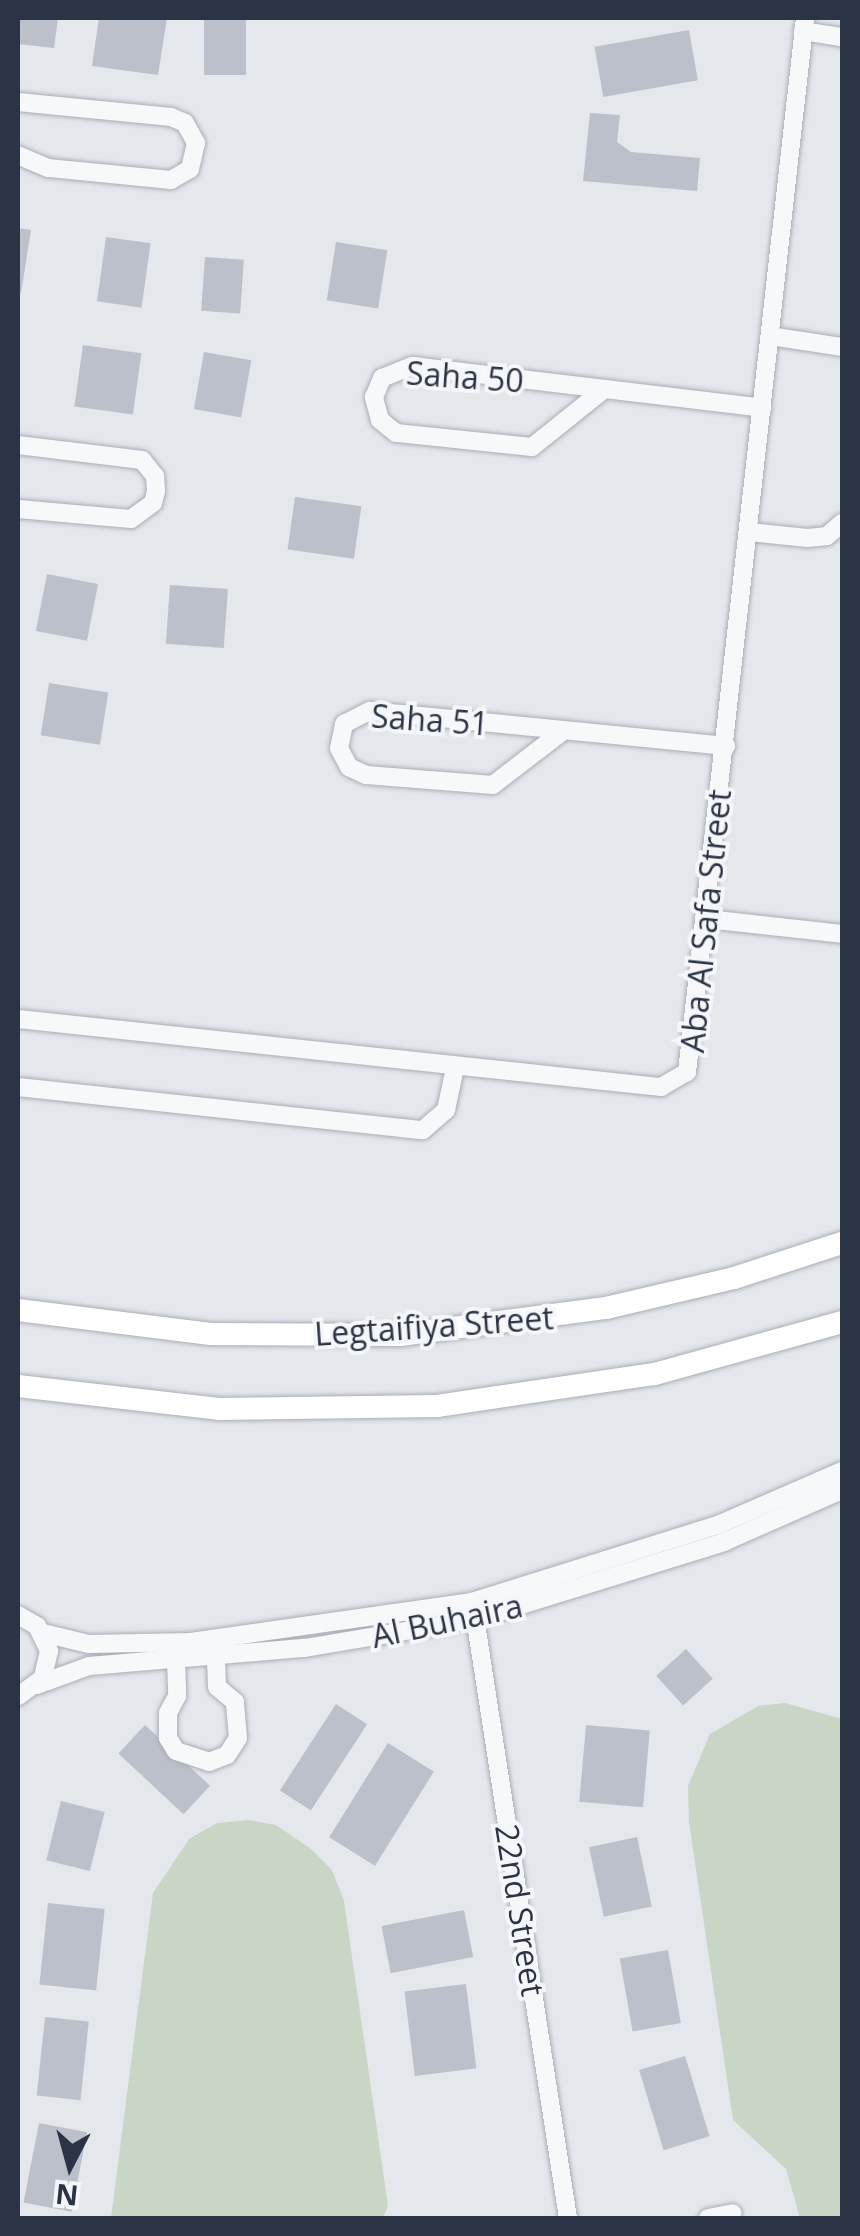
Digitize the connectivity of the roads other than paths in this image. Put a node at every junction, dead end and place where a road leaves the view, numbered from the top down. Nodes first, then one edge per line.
1 (804, 24) edge
2 (841, 36) edge
3 (18, 102) edge
4 (18, 155) edge
5 (770, 336) junction
6 (842, 346) edge
7 (602, 391) junction
8 (762, 408) junction
9 (18, 445) edge
10 (18, 509) edge
11 (842, 522) edge
12 (750, 532) junction
13 (563, 731) junction
14 (726, 746) junction
15 (707, 919) junction
16 (842, 934) edge
17 (18, 1019) edge
18 (455, 1068) junction
19 (18, 1087) edge
20 (842, 1243) edge
21 (18, 1310) edge
22 (842, 1322) edge
23 (18, 1386) edge
24 (842, 1471) edge
25 (842, 1490) edge
26 (708, 1538) junction
27 (474, 1610) junction
28 (18, 1615) edge
29 (43, 1633) junction
30 (220, 1651) junction
31 (176, 1660) junction
32 (28, 1691) edge
33 (18, 1709) edge
34 (734, 2213) dead end
35 (568, 2218) edge
36 (708, 2218) edge

1 - 2 street, Aba Al Safa Street
1 - 5 street, Aba Al Safa Street
3 - 4 street
5 - 6 street
5 - 8 street, Aba Al Safa Street
7 - 7 street, Saha 50
7 - 8 street, Saha 50
8 - 12 street, Aba Al Safa Street
9 - 10 street
11 - 12 street
12 - 14 street, Aba Al Safa Street
13 - 13 street, Saha 51
13 - 14 street, Saha 51
14 - 15 street, Aba Al Safa Street
15 - 16 street
15 - 18 street, Aba Al Safa Street
17 - 18 street, Aba Al Safa Street
18 - 19 street
20 - 21 street, Legtaifiya Street
22 - 23 street
24 - 26 street, Al Buhaira
25 - 26 street, Al Buhaira
26 - 27 street, Al Buhaira
27 - 30 street, Al Buhaira
27 - 35 street, 22nd Street
28 - 29 street, Al Buhaira
29 - 30 street, Al Buhaira
29 - 32 street
30 - 31 street, Al Buhaira
30 - 31 street
31 - 32 street, Al Buhaira
32 - 33 street
34 - 36 street

